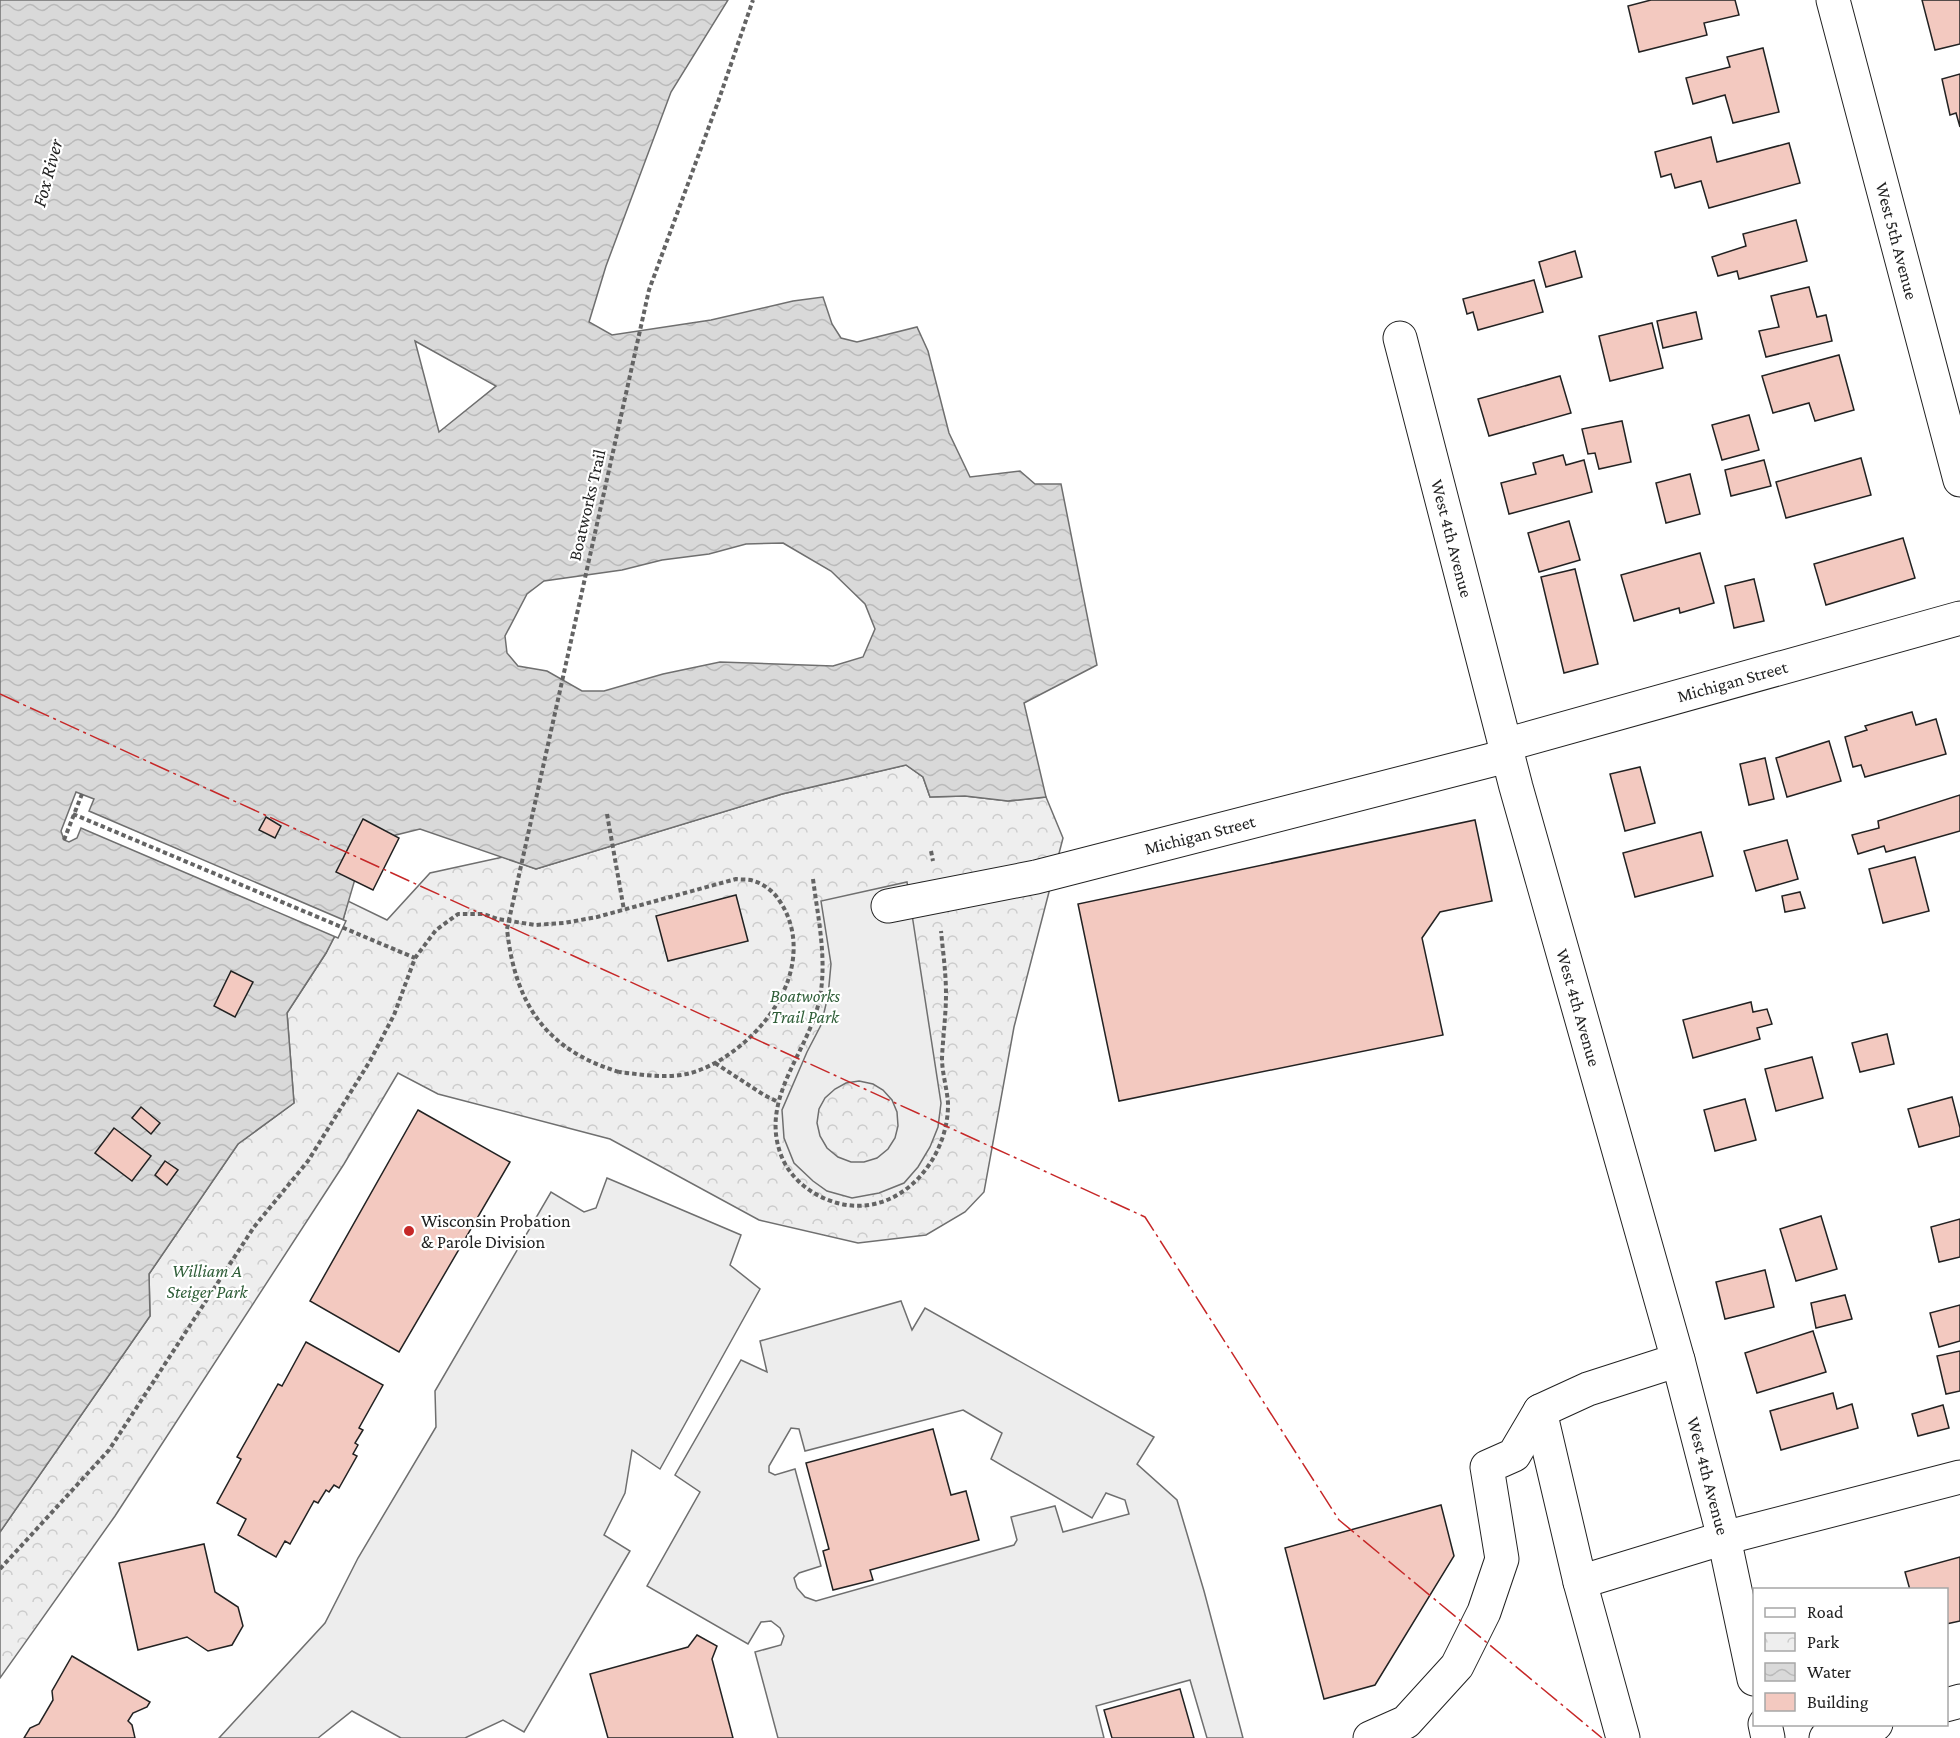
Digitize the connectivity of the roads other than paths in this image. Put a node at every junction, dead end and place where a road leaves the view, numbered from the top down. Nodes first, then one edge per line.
1 (1833, 0) edge
2 (1400, 338) dead end
3 (1960, 480) edge
4 (1960, 618) edge
5 (1506, 750) junction
6 (888, 906) dead end
7 (1677, 1360) junction
8 (1540, 1411) junction
9 (1959, 1482) edge
10 (1724, 1538) junction
11 (1580, 1582) junction
12 (1753, 1670) edge
13 (1872, 1726) edge
14 (1370, 1738) edge
15 (1623, 1738) edge
16 (1827, 1738) edge

1 - 3 street, West 5th Avenue
2 - 5 street, West 4th Avenue
4 - 5 street, Michigan Street
5 - 6 street, Michigan Street
5 - 7 street, West 4th Avenue
7 - 8 street
7 - 10 street, West 4th Avenue
8 - 11 street
8 - 14 street
9 - 10 street
10 - 11 street
10 - 12 street, West 4th Avenue
11 - 15 street
13 - 16 street

